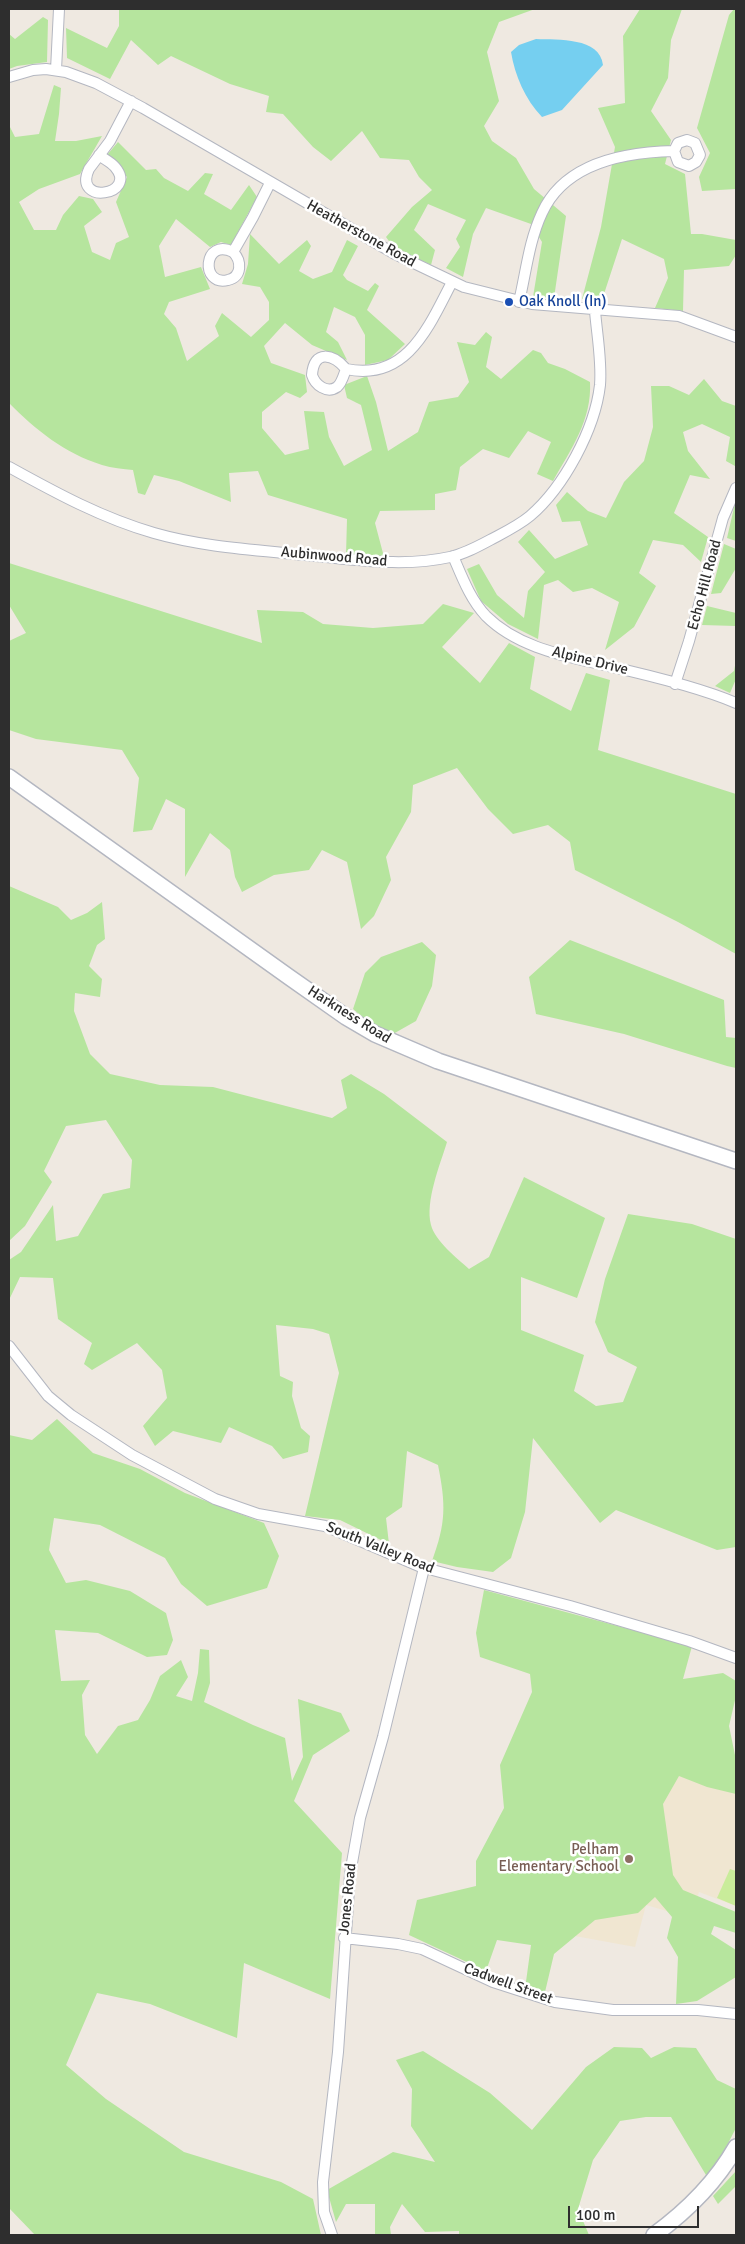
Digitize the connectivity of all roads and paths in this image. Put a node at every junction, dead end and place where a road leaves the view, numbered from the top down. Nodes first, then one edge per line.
1 (59, 9) edge
2 (56, 70) junction
3 (9, 77) edge
4 (131, 101) junction
5 (674, 151) dead end
6 (99, 155) dead end
7 (270, 182) junction
8 (233, 252) dead end
9 (452, 282) junction
10 (519, 302) junction
11 (595, 311) junction
12 (736, 337) edge
13 (346, 369) dead end
14 (9, 467) edge
15 (736, 488) edge
16 (453, 556) junction
17 (675, 684) junction
18 (736, 703) edge
19 (9, 777) edge
20 (736, 1161) edge
21 (9, 1346) edge
22 (424, 1568) junction
23 (736, 1658) edge
24 (344, 1938) junction
25 (736, 2014) edge
26 (736, 2147) edge
27 (332, 2235) edge
28 (654, 2235) edge

1 - 2 street
2 - 3 street, Heatherstone Road
2 - 4 street, Heatherstone Road
4 - 6 street
4 - 7 street, Heatherstone Road
5 - 10 street
7 - 8 street
7 - 9 street, Heatherstone Road
9 - 10 street, Heatherstone Road
9 - 13 street
10 - 11 street, Heatherstone Road
11 - 12 street, Heatherstone Road
11 - 16 street, Aubinwood Road
14 - 16 street, Aubinwood Road
15 - 17 street, Echo Hill Road
16 - 17 street, Alpine Drive
17 - 18 street, Alpine Drive
19 - 20 main road, Harkness Road
21 - 22 street, South Valley Road
22 - 23 street, South Valley Road
22 - 24 street, Jones Road
24 - 25 street, Cadwell Street
24 - 27 street, Jones Road
26 - 28 main road

